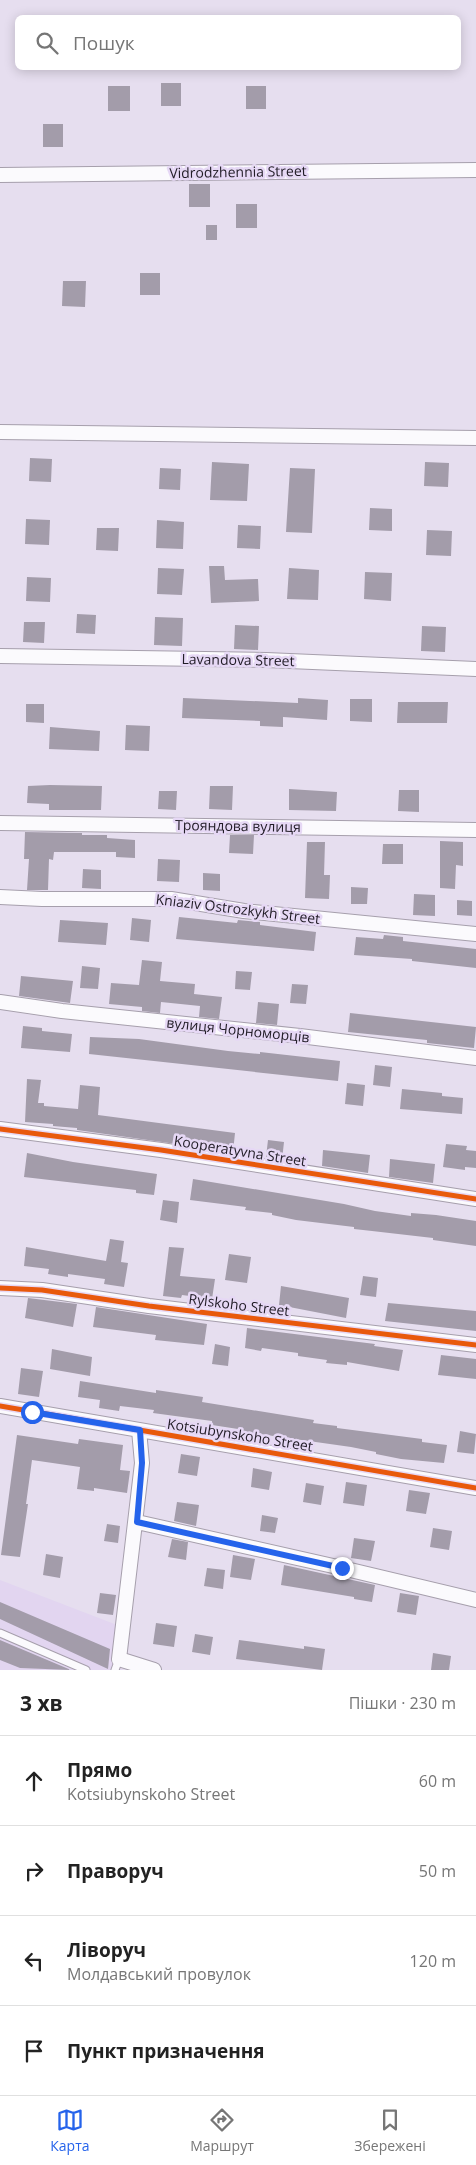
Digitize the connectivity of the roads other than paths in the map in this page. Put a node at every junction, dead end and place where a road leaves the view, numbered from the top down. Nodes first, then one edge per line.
1 (476, 170) edge
2 (0, 175) edge
3 (0, 432) edge
4 (476, 438) edge
5 (0, 656) edge
6 (476, 669) edge
7 (0, 823) edge
8 (476, 830) edge
9 (0, 897) edge
10 (476, 934) edge
11 (0, 1002) edge
12 (476, 1058) edge
13 (0, 1129) edge
14 (476, 1199) edge
15 (0, 1288) edge
16 (476, 1345) edge
17 (0, 1406) edge
18 (140, 1430) junction
19 (476, 1488) edge
20 (137, 1522) junction
21 (476, 1600) edge
22 (0, 1633) edge
23 (117, 1665) edge
24 (86, 1670) edge
25 (154, 1670) edge

1 - 2 street, Vidrodzhennia Street
3 - 4 street
5 - 6 street, Lavandova Street
7 - 8 street, Трояндова вулиця
9 - 10 street, Kniaziv Ostrozkykh Street
11 - 12 street, вулиця Чорноморців
13 - 14 street, Kooperatyvna Street
15 - 16 street, Rylskoho Street
17 - 18 street, Kotsiubynskoho Street
18 - 19 street, Kotsiubynskoho Street
18 - 20 street
20 - 21 street
20 - 23 street
22 - 24 lane
23 - 25 street

